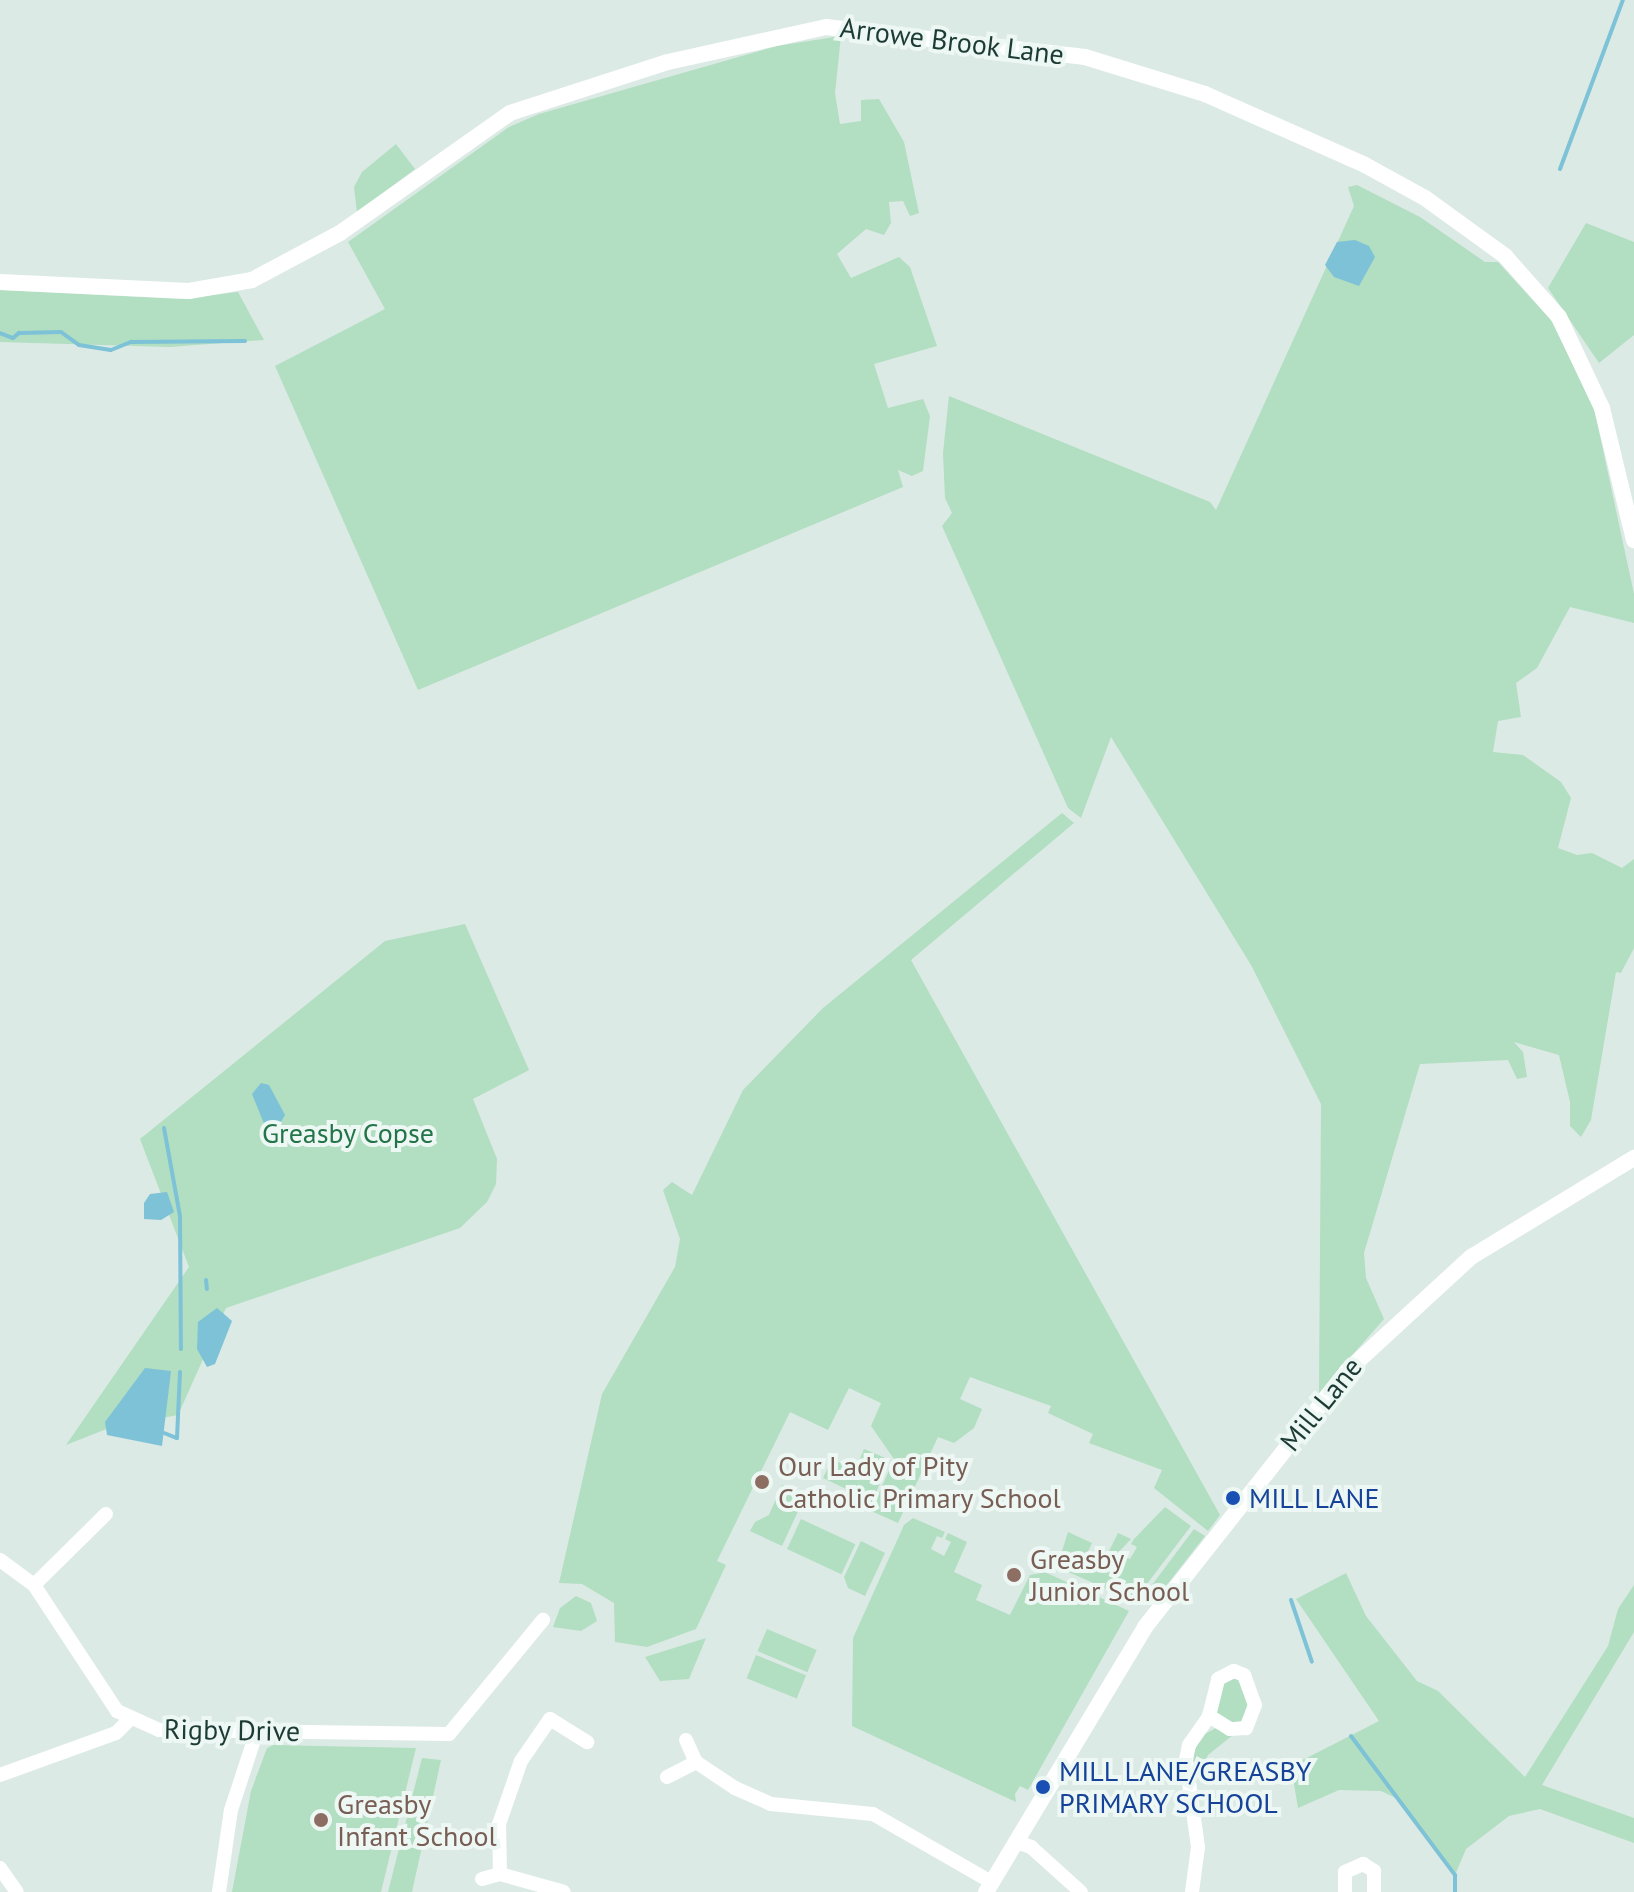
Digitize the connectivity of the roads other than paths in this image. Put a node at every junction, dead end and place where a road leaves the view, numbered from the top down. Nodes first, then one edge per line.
1 (0, 282) edge
2 (1634, 540) edge
3 (1634, 1158) edge
4 (106, 1514) dead end
5 (0, 1560) edge
6 (34, 1585) junction
7 (543, 1620) dead end
8 (1209, 1716) dead end
9 (129, 1720) junction
10 (257, 1731) junction
11 (686, 1740) dead end
12 (587, 1742) dead end
13 (696, 1762) junction
14 (0, 1775) edge
15 (667, 1777) dead end
16 (1019, 1843) junction
17 (0, 1868) edge
18 (500, 1874) junction
19 (482, 1879) dead end
20 (990, 1888) edge
21 (17, 1892) edge
22 (219, 1892) edge
23 (564, 1892) edge
24 (1081, 1892) edge
25 (1192, 1892) edge
26 (1345, 1892) edge
27 (1374, 1892) edge

1 - 2 street, Arrowe Brook Lane
3 - 16 street, Mill Lane
4 - 6 street
5 - 6 street, Rigby Drive
6 - 9 street, Rigby Drive
7 - 10 street, Rigby Drive
8 - 25 street
9 - 10 street, Rigby Drive
9 - 14 street
10 - 22 street
11 - 13 street
12 - 18 street
13 - 15 street
13 - 20 street
16 - 20 street, Mill Lane
16 - 24 street
17 - 21 street
18 - 19 street
18 - 23 street
26 - 27 street

